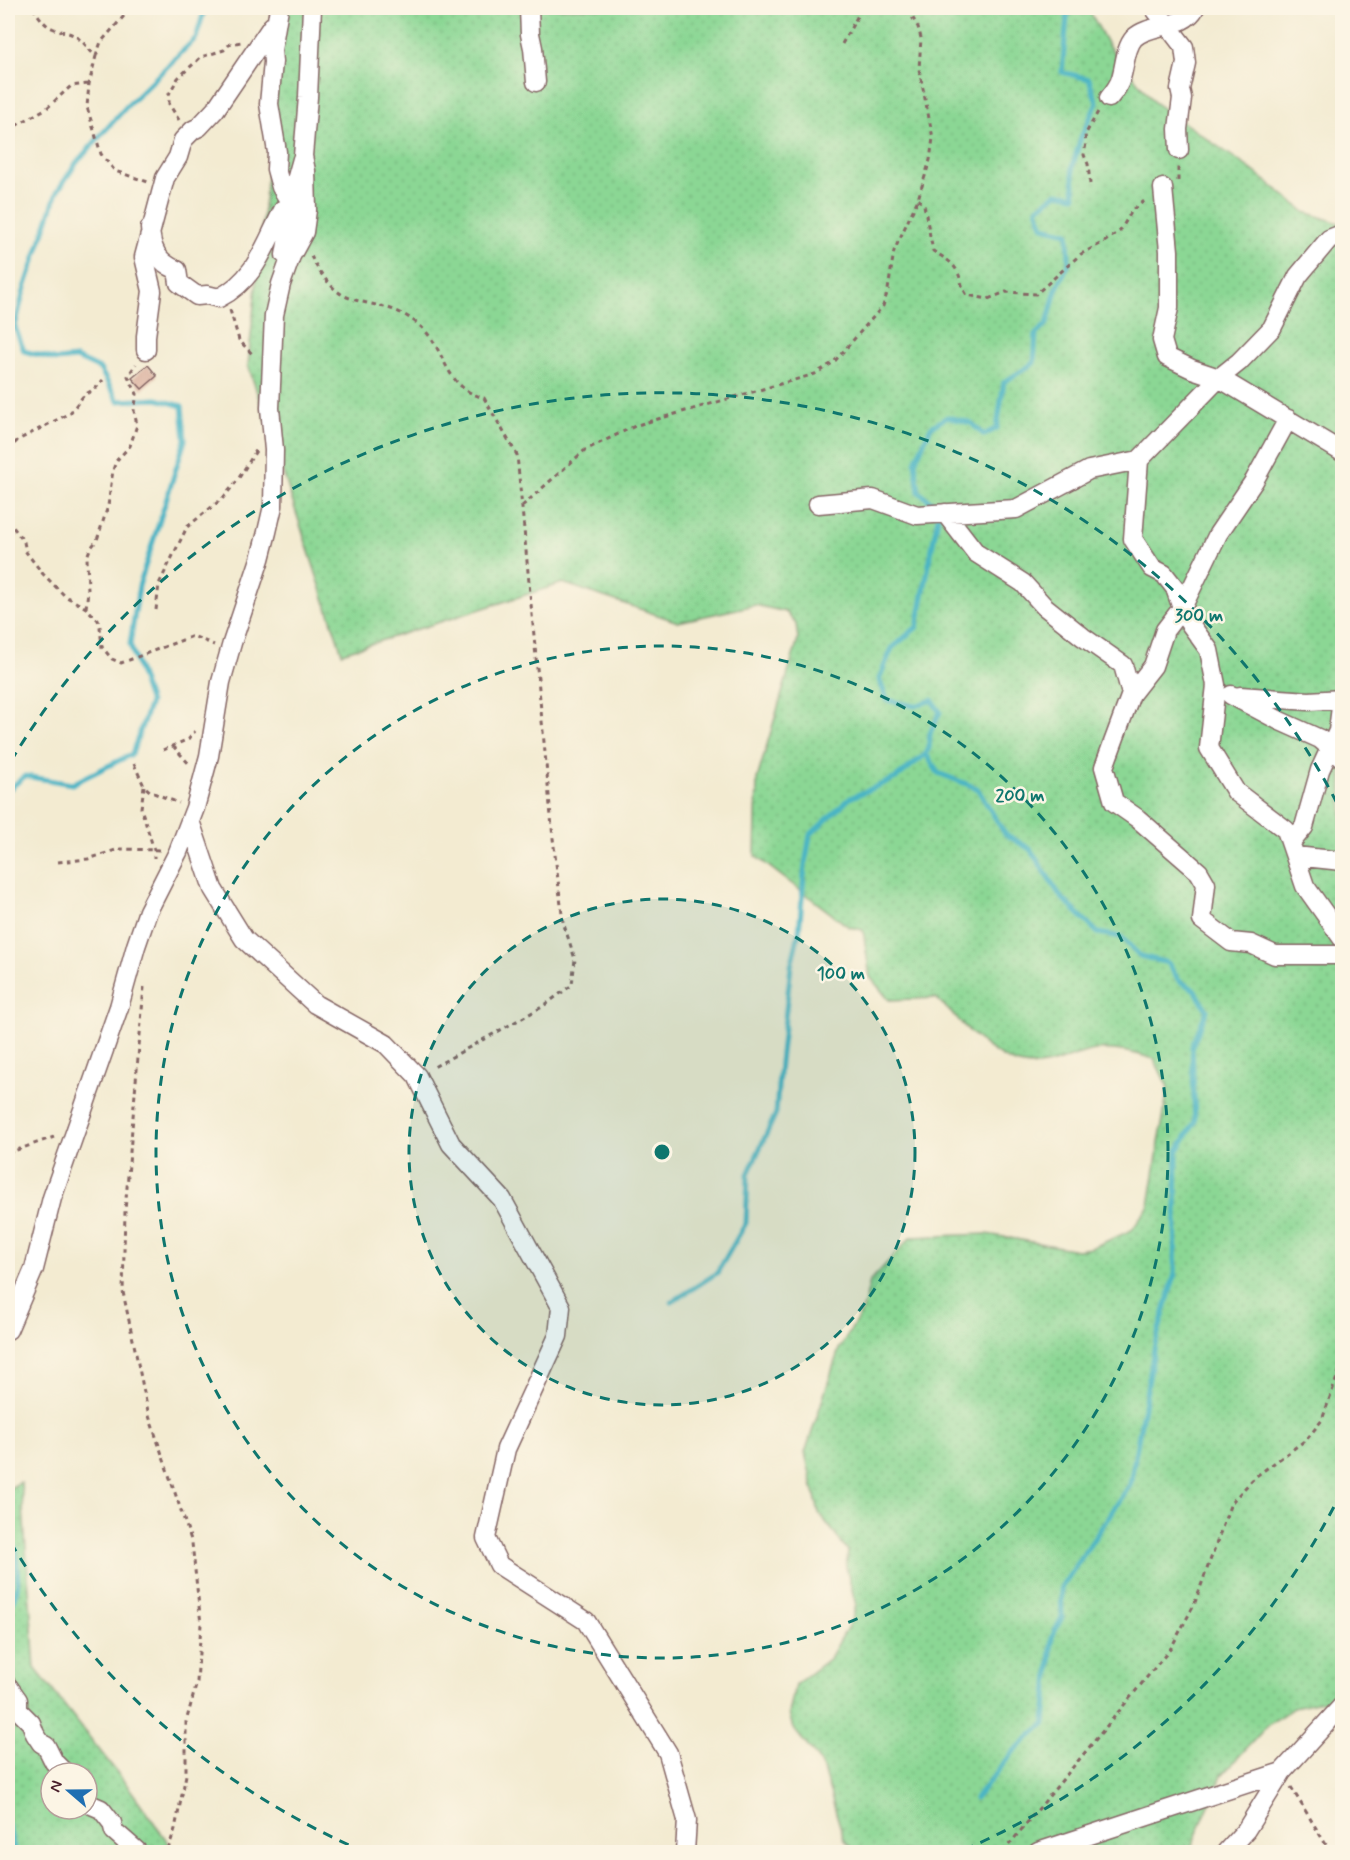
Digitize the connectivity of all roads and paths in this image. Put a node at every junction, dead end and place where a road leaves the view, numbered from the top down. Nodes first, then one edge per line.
1 (33, 8) edge
2 (131, 8) edge
3 (312, 8) edge
4 (529, 8) edge
5 (862, 8) edge
6 (907, 8) edge
7 (1154, 8) edge
8 (1195, 8) edge
9 (278, 12) edge
10 (1168, 26) junction
11 (262, 41) junction
12 (842, 44) dead end
13 (96, 56) junction
14 (536, 82) dead end
15 (89, 84) junction
16 (1109, 98) joint
17 (8, 130) edge
18 (193, 130) junction
19 (1179, 150) joint
20 (303, 156) junction
21 (1090, 184) dead end
22 (162, 187) junction
23 (1163, 188) junction
24 (918, 199) junction
25 (290, 202) junction
26 (150, 228) junction
27 (304, 232) junction
28 (1342, 234) edge
29 (281, 284) junction
30 (227, 294) junction
31 (146, 350) joint
32 (273, 361) junction
33 (1219, 378) junction
34 (103, 380) dead end
35 (1288, 419) junction
36 (272, 424) junction
37 (8, 450) edge
38 (1342, 452) edge
39 (1139, 460) junction
40 (818, 504) dead end
41 (522, 506) junction
42 (945, 513) junction
43 (8, 520) edge
44 (8, 531) edge
45 (16, 531) junction
46 (86, 608) junction
47 (1182, 608) junction
48 (156, 610) dead end
49 (232, 643) junction
50 (1131, 694) junction
51 (1223, 694) junction
52 (1342, 699) edge
53 (218, 709) junction
54 (163, 750) dead end
55 (1336, 752) edge
56 (134, 764) dead end
57 (144, 786) junction
58 (193, 815) junction
59 (180, 846) junction
60 (1292, 849) junction
61 (154, 850) junction
62 (1342, 861) edge
63 (58, 862) dead end
64 (158, 893) junction
65 (1342, 938) edge
66 (1342, 955) edge
67 (144, 982) dead end
68 (417, 1076) junction
69 (78, 1129) junction
70 (8, 1153) edge
71 (8, 1330) edge
72 (1342, 1363) edge
73 (8, 1686) edge
74 (1342, 1706) edge
75 (54, 1761) edge
76 (1282, 1772) junction
77 (99, 1808) edge
78 (138, 1852) edge
79 (167, 1852) edge
80 (685, 1852) edge
81 (1003, 1852) edge
82 (1038, 1852) edge
83 (1226, 1852) edge
84 (1341, 1852) edge

1 - 13 path
2 - 13 path
3 - 20 street
4 - 14 street
5 - 12 path
6 - 24 path
7 - 10 street
8 - 10 street
9 - 11 street
9 - 25 street
10 - 16 street
10 - 19 street
11 - 18 street
11 - 18 path
13 - 15 path
15 - 17 path
15 - 22 path
16 - 21 path
18 - 22 street
19 - 23 path
20 - 25 street
20 - 27 street
22 - 26 street
23 - 24 path
23 - 33 street
24 - 41 path
25 - 29 street
25 - 30 street
26 - 30 street
26 - 31 street
27 - 29 street
27 - 41 path
28 - 33 street
29 - 32 street
30 - 32 path
31 - 46 path
32 - 36 street
33 - 35 street
33 - 39 street
34 - 37 path
35 - 38 street
35 - 47 street
36 - 48 path
36 - 49 street
39 - 42 street
39 - 47 street
40 - 42 street
41 - 68 path
42 - 50 street
43 - 45 path
44 - 45 path
45 - 46 path
46 - 49 path
47 - 50 street
47 - 51 street
49 - 53 street
50 - 66 street
51 - 52 street
51 - 55 street
51 - 60 street
52 - 55 street
53 - 54 path
53 - 58 street
55 - 60 street
56 - 57 path
57 - 58 path
57 - 61 path
58 - 59 street
58 - 68 street
59 - 61 path
59 - 64 street
60 - 62 street
60 - 65 street
61 - 63 path
61 - 64 path
64 - 69 street
67 - 79 path
68 - 80 street
69 - 70 path
69 - 71 street
72 - 81 path
73 - 75 street
74 - 76 street
76 - 82 street
76 - 83 street
76 - 84 path
77 - 78 street

